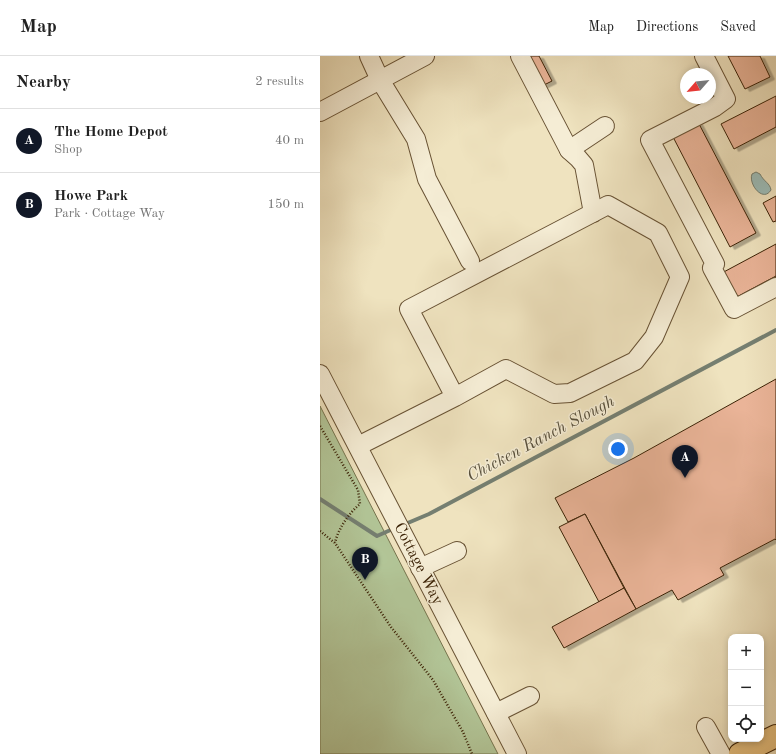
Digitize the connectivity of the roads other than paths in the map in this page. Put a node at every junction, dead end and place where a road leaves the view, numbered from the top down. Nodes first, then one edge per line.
1 (369, 56) edge
2 (425, 56) edge
3 (520, 56) edge
4 (704, 56) edge
5 (380, 80) junction
6 (320, 112) edge
7 (605, 126) dead end
8 (569, 150) junction
9 (593, 213) junction
10 (470, 261) dead end
11 (776, 287) edge
12 (320, 374) edge
13 (455, 397) junction
14 (358, 446) junction
15 (457, 551) dead end
16 (420, 568) junction
17 (530, 696) dead end
18 (496, 713) junction
19 (706, 727) dead end
20 (776, 736) edge
21 (517, 754) edge
22 (721, 754) edge
23 (740, 754) edge

1 - 5 street
2 - 5 street
3 - 8 street
4 - 11 street
5 - 6 street
5 - 10 street
7 - 8 street
8 - 9 street
9 - 13 street
9 - 13 street
12 - 14 street, Cottage Way
13 - 14 street
14 - 16 street, Cottage Way
15 - 16 street
16 - 18 street, Cottage Way
17 - 18 street
18 - 21 street, Cottage Way
19 - 22 street
20 - 23 main road

